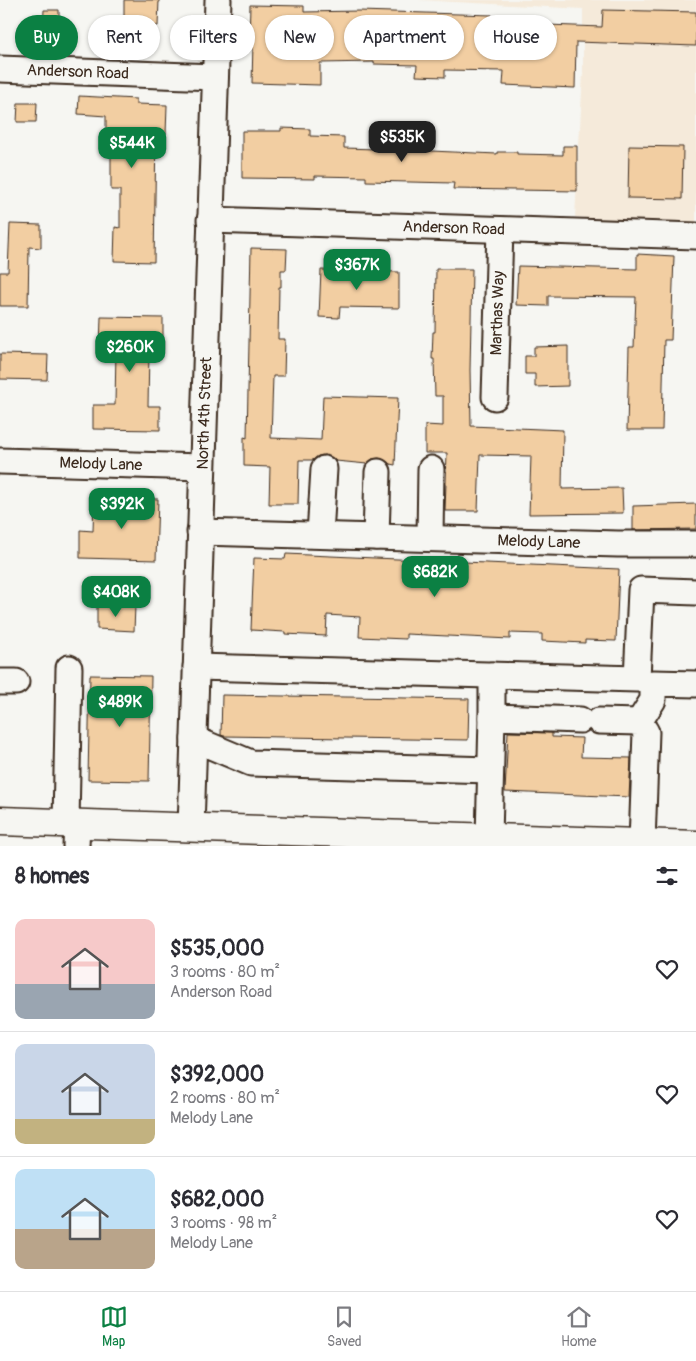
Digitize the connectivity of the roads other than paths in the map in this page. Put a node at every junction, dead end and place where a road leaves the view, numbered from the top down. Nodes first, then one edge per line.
1 (218, 0) edge
2 (0, 70) edge
3 (215, 77) junction
4 (210, 220) junction
5 (500, 230) junction
6 (696, 236) edge
7 (495, 397) dead end
8 (0, 461) edge
9 (202, 467) junction
10 (324, 469) dead end
11 (431, 469) dead end
12 (378, 472) dead end
13 (200, 532) junction
14 (320, 535) junction
15 (376, 537) junction
16 (430, 538) junction
17 (696, 544) edge
18 (696, 592) edge
19 (196, 667) junction
20 (69, 668) dead end
21 (492, 675) junction
22 (645, 681) junction
23 (696, 684) edge
24 (492, 717) junction
25 (639, 722) junction
26 (194, 739) junction
27 (490, 770) junction
28 (0, 821) edge
29 (191, 828) junction
30 (73, 831) edge
31 (218, 837) edge
32 (489, 838) junction
33 (397, 840) edge
34 (566, 843) edge
35 (642, 843) junction
36 (696, 845) edge

1 - 3 street, North 4th Street
2 - 3 street, Anderson Road
3 - 4 street, North 4th Street
4 - 5 street, Anderson Road
4 - 9 street, North 4th Street
5 - 6 street, Anderson Road
5 - 7 street, Marthas Way
8 - 9 street, Melody Lane
9 - 13 street, North 4th Street
10 - 14 street
11 - 16 street
12 - 15 street
13 - 14 street, Melody Lane
13 - 19 street, North 4th Street
14 - 15 street, Melody Lane
15 - 16 street, Melody Lane
16 - 17 street, Melody Lane
18 - 22 street
19 - 21 street
19 - 26 street, North 4th Street
20 - 30 street
21 - 22 street
21 - 24 street
22 - 23 street
22 - 25 street
24 - 25 street
24 - 27 street
25 - 35 street
26 - 27 street
26 - 29 street, North 4th Street
27 - 32 street
28 - 30 main road
29 - 30 main road
29 - 31 main road
31 - 33 main road
32 - 33 main road
32 - 34 main road
34 - 35 main road
35 - 36 main road

